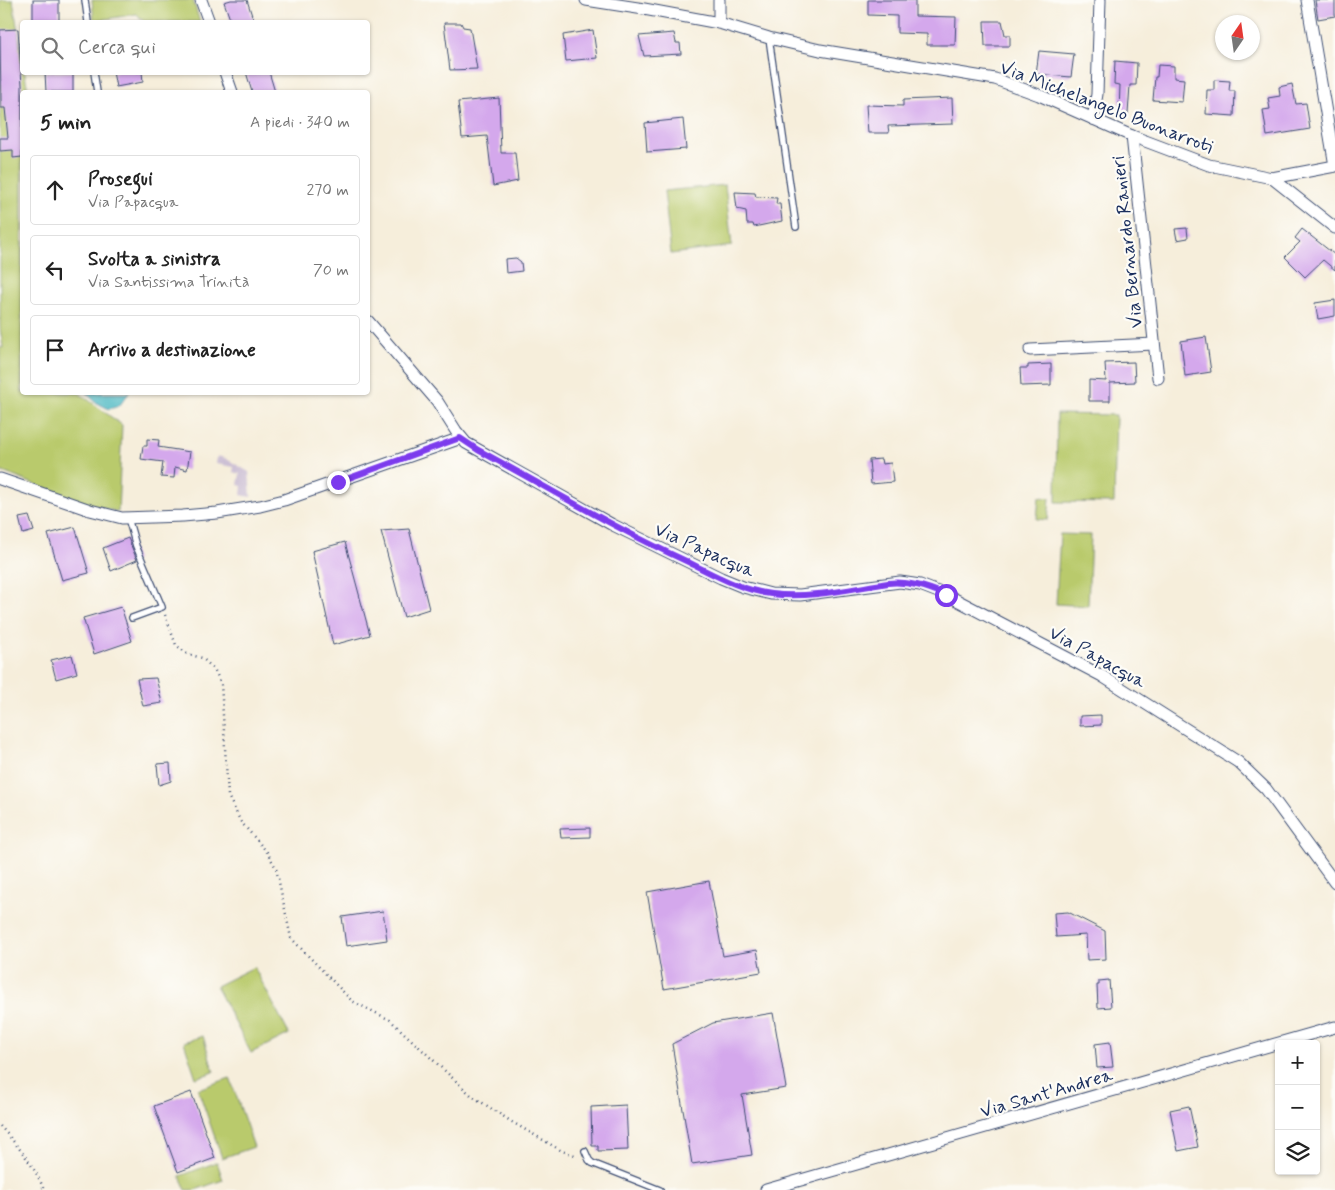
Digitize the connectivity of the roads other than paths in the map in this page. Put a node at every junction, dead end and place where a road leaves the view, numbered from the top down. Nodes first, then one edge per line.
1 (85, 0) edge
2 (201, 0) edge
3 (586, 0) edge
4 (719, 0) edge
5 (1100, 0) edge
6 (1307, 0) edge
7 (644, 4) edge
8 (88, 20) edge
9 (208, 20) edge
10 (718, 23) junction
11 (769, 38) junction
12 (94, 75) edge
13 (226, 75) edge
14 (97, 90) edge
15 (231, 90) edge
16 (1093, 119) junction
17 (1132, 136) junction
18 (1335, 166) edge
19 (1272, 178) junction
20 (796, 227) dead end
21 (1335, 228) edge
22 (370, 323) edge
23 (1154, 344) junction
24 (1030, 350) dead end
25 (1158, 378) dead end
26 (460, 438) junction
27 (0, 479) edge
28 (128, 518) junction
29 (132, 618) dead end
30 (1335, 883) edge
31 (1335, 1027) edge
32 (585, 1151) dead end
33 (660, 1190) edge
34 (766, 1190) edge

1 - 8 lane
2 - 9 street
3 - 7 street, Via Michelangelo Buonarroti
4 - 10 street
5 - 16 street
6 - 18 street
7 - 10 street, Via Michelangelo Buonarroti
10 - 11 street, Via Michelangelo Buonarroti
11 - 16 street, Via Michelangelo Buonarroti
11 - 20 lane
12 - 14 lane
13 - 15 street
16 - 17 street, Via Michelangelo Buonarroti
17 - 19 street, Via Michelangelo Buonarroti
17 - 23 street, Via Bernardo Ranieri
18 - 19 street
19 - 21 street, Via Michelangelo Buonarroti
22 - 26 street, Via Papacqua
23 - 24 street, Via Bernardo Ranieri
23 - 25 street, Via Bernardo Ranieri
26 - 28 street
26 - 30 street, Via Papacqua
27 - 28 street
28 - 29 lane
31 - 34 street, Via Sant'Andrea
32 - 33 lane

